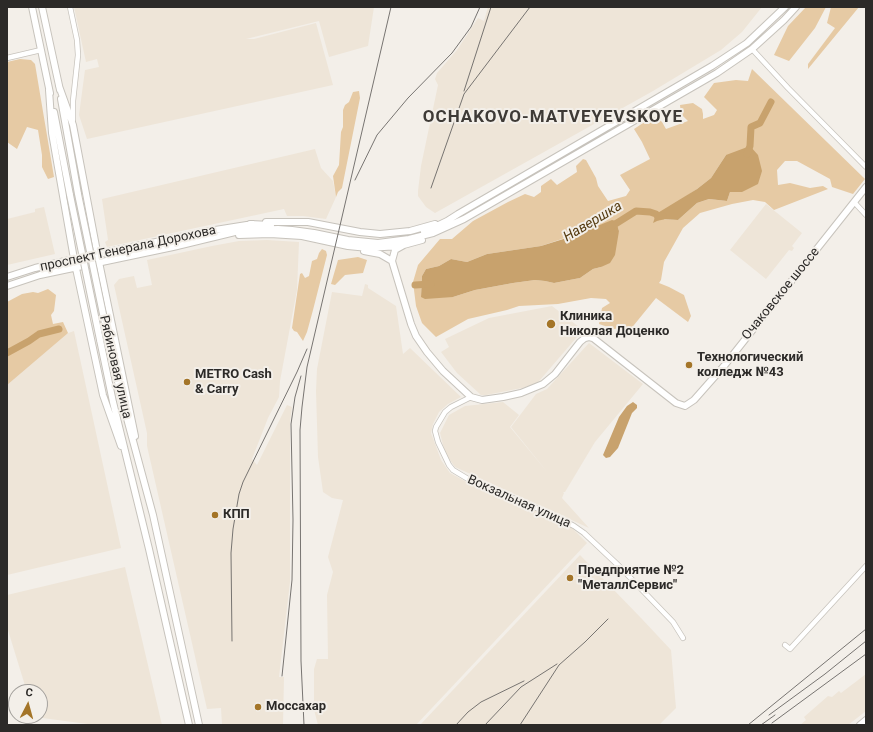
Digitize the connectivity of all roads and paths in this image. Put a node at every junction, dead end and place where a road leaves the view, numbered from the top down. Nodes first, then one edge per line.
1 (32, 7) edge
2 (42, 7) edge
3 (70, 7) edge
4 (785, 7) edge
5 (796, 7) edge
6 (752, 49) junction
7 (41, 50) junction
8 (7, 58) edge
9 (59, 86) junction
10 (49, 90) junction
11 (73, 125) junction
12 (866, 167) edge
13 (866, 187) edge
14 (854, 202) junction
15 (866, 215) edge
16 (464, 219) junction
17 (93, 232) junction
18 (70, 237) junction
19 (188, 243) junction
20 (338, 244) junction
21 (404, 245) junction
22 (97, 254) junction
23 (74, 259) junction
24 (392, 261) junction
25 (99, 262) junction
26 (76, 267) junction
27 (7, 277) edge
28 (7, 286) edge
29 (103, 286) junction
30 (80, 290) junction
31 (471, 397) junction
32 (137, 455) junction
33 (128, 464) junction
34 (866, 566) edge
35 (683, 638) dead end
36 (785, 645) dead end
37 (866, 720) edge
38 (189, 725) edge
39 (199, 725) edge
40 (860, 725) edge

1 - 7 main road, Рябиновая улица
2 - 9 main road, Рябиновая улица
3 - 11 street
4 - 22 main road, проспект Генерала Дорохова
5 - 6 main road, проспект Генерала Дорохова
6 - 12 street
6 - 16 main road, проспект Генерала Дорохова
7 - 8 street
7 - 10 main road, Рябиновая улица
9 - 11 main road
9 - 32 main road, Рябиновая улица, bridge
10 - 18 main road
10 - 33 main road, Рябиновая улица, bridge
11 - 17 main road
13 - 14 main road, Очаковское шоссе
14 - 15 street
14 - 31 main road, Очаковское шоссе
16 - 19 main road, проспект Генерала Дорохова
16 - 21 main road, проспект Генерала Дорохова
17 - 18 main road
17 - 22 main road
18 - 23 main road
19 - 20 main road, проспект Генерала Дорохова
19 - 25 main road, проспект Генерала Дорохова
20 - 21 main road, проспект Генерала Дорохова
20 - 24 main road
21 - 24 main road
22 - 23 main road, проспект Генерала Дорохова
22 - 25 main road
23 - 26 main road
23 - 27 main road, проспект Генерала Дорохова
24 - 31 main road
25 - 26 main road, проспект Генерала Дорохова
25 - 29 main road
26 - 28 main road, проспект Генерала Дорохова
26 - 30 main road
29 - 30 main road
29 - 32 main road
30 - 33 main road
31 - 35 street, Вокзальная улица
32 - 39 main road, Рябиновая улица
33 - 38 main road, Рябиновая улица
34 - 36 street
37 - 40 main road

